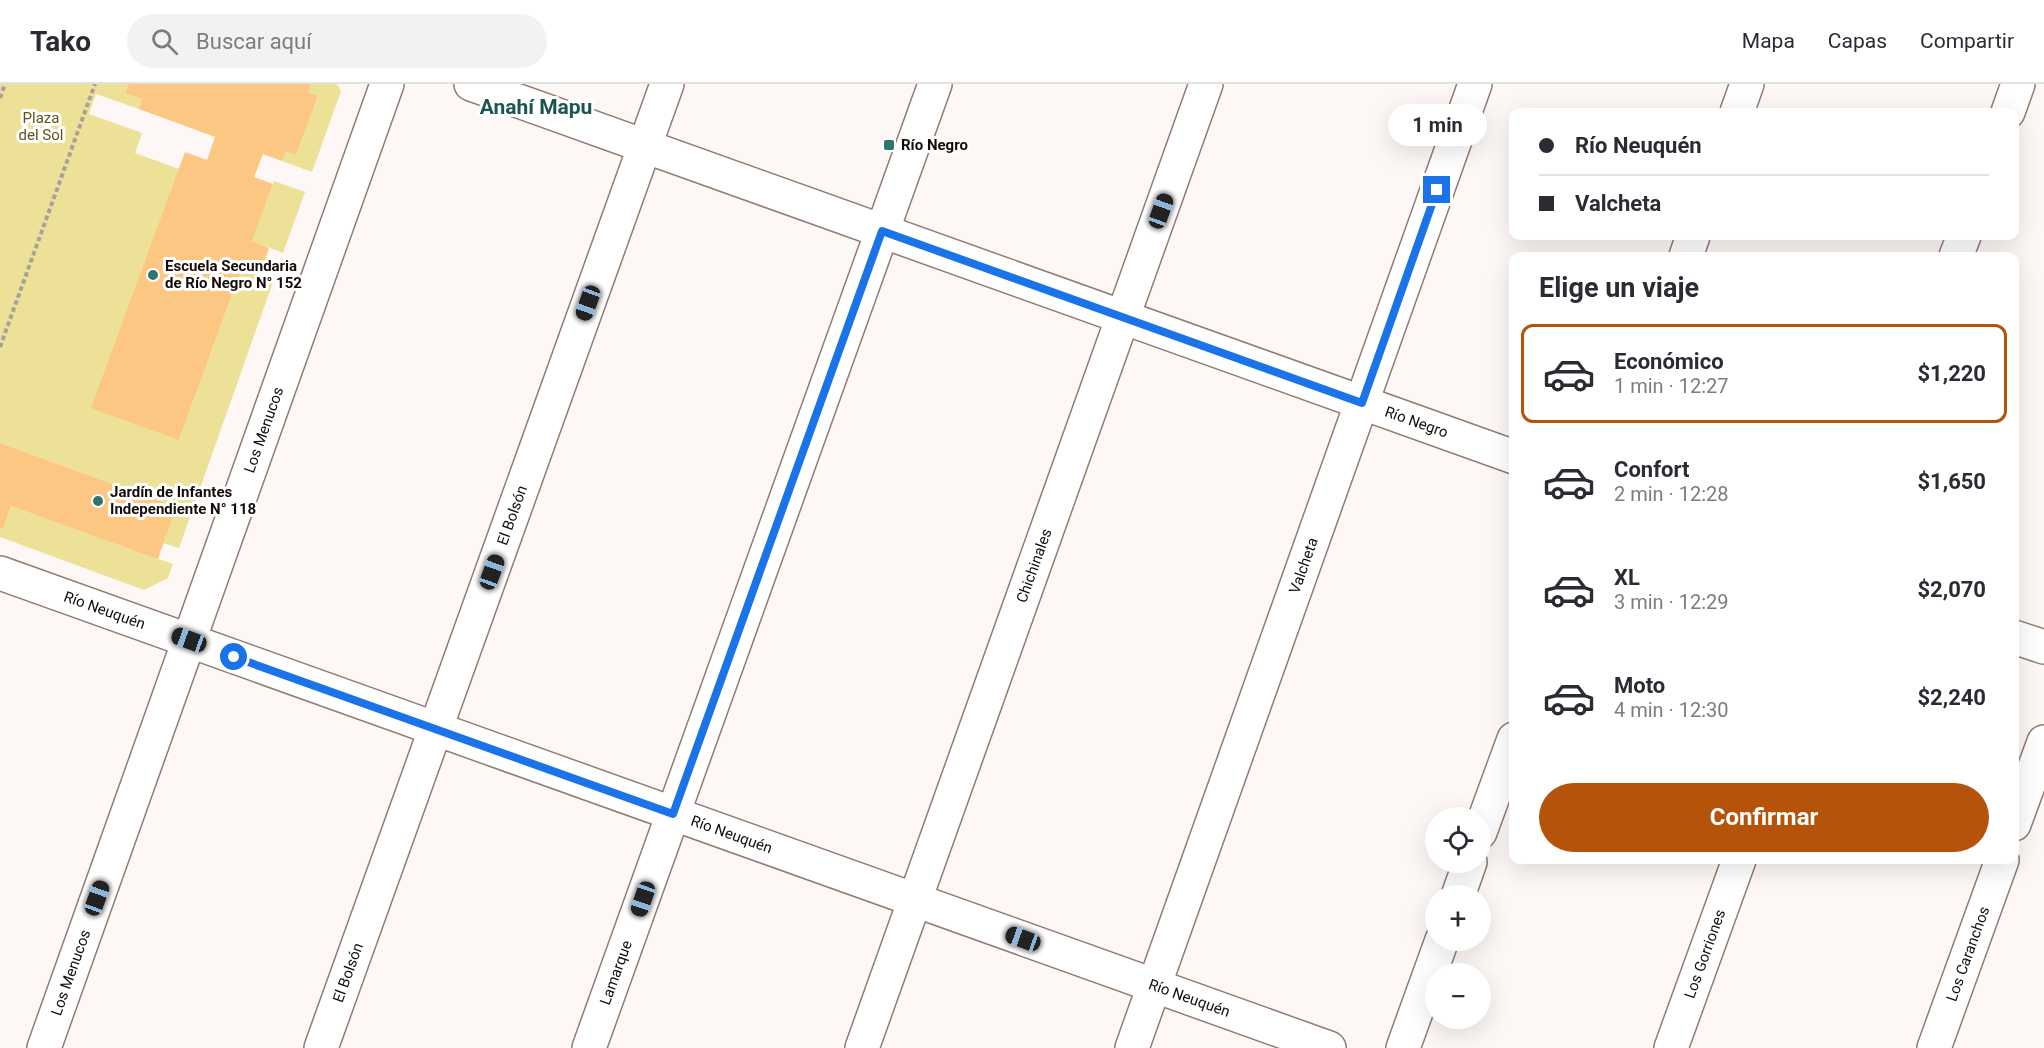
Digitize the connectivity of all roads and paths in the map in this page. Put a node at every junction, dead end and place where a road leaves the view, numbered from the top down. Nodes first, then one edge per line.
1 (5, 84) edge
2 (95, 84) edge
3 (387, 84) edge
4 (471, 84) edge
5 (666, 84) edge
6 (935, 84) edge
7 (1206, 84) edge
8 (1475, 84) edge
9 (1747, 84) edge
10 (2018, 84) edge
11 (0, 98) edge
12 (1738, 108) edge
13 (2009, 108) edge
14 (644, 146) junction
15 (882, 231) junction
16 (1123, 317) junction
17 (0, 347) edge
18 (1362, 403) junction
19 (1509, 455) edge
20 (0, 573) edge
21 (2019, 639) edge
22 (189, 640) junction
23 (2044, 647) edge
24 (435, 729) junction
25 (2044, 742) edge
26 (1509, 753) edge
27 (1489, 807) edge
28 (2019, 810) edge
29 (673, 814) junction
30 (1738, 864) edge
31 (2001, 864) edge
32 (915, 900) junction
33 (1438, 951) edge
34 (1154, 985) junction
35 (44, 1048) edge
36 (321, 1048) edge
37 (589, 1048) edge
38 (862, 1048) edge
39 (1132, 1048) edge
40 (1329, 1048) edge
41 (1403, 1048) edge
42 (1671, 1048) edge
43 (1934, 1048) edge

1 - 11 path
2 - 17 path
3 - 22 street, Los Menucos
4 - 14 street, Río Negro
5 - 14 street, El Bolsón
6 - 15 street, Lamarque
7 - 16 street, Chichinales
8 - 18 street, Valcheta
9 - 12 street
10 - 13 street
14 - 15 street, Río Negro
14 - 24 street, El Bolsón
15 - 16 street, Río Negro
15 - 29 street, Lamarque
16 - 18 street, Río Negro
16 - 32 street, Chichinales
18 - 19 street, Río Negro
18 - 34 street, Valcheta
20 - 22 street, Río Neuquén
21 - 23 street
22 - 24 street, Río Neuquén
22 - 35 street, Los Menucos
24 - 29 street, Río Neuquén
24 - 36 street, El Bolsón
25 - 28 street
26 - 27 street
29 - 32 street, Río Neuquén
29 - 37 street, Lamarque
30 - 42 street, Los Gorriones
31 - 43 street, Los Caranchos
32 - 34 street, Río Neuquén
32 - 38 street, Chichinales
33 - 41 street
34 - 39 street, Valcheta
34 - 40 street, Río Neuquén

